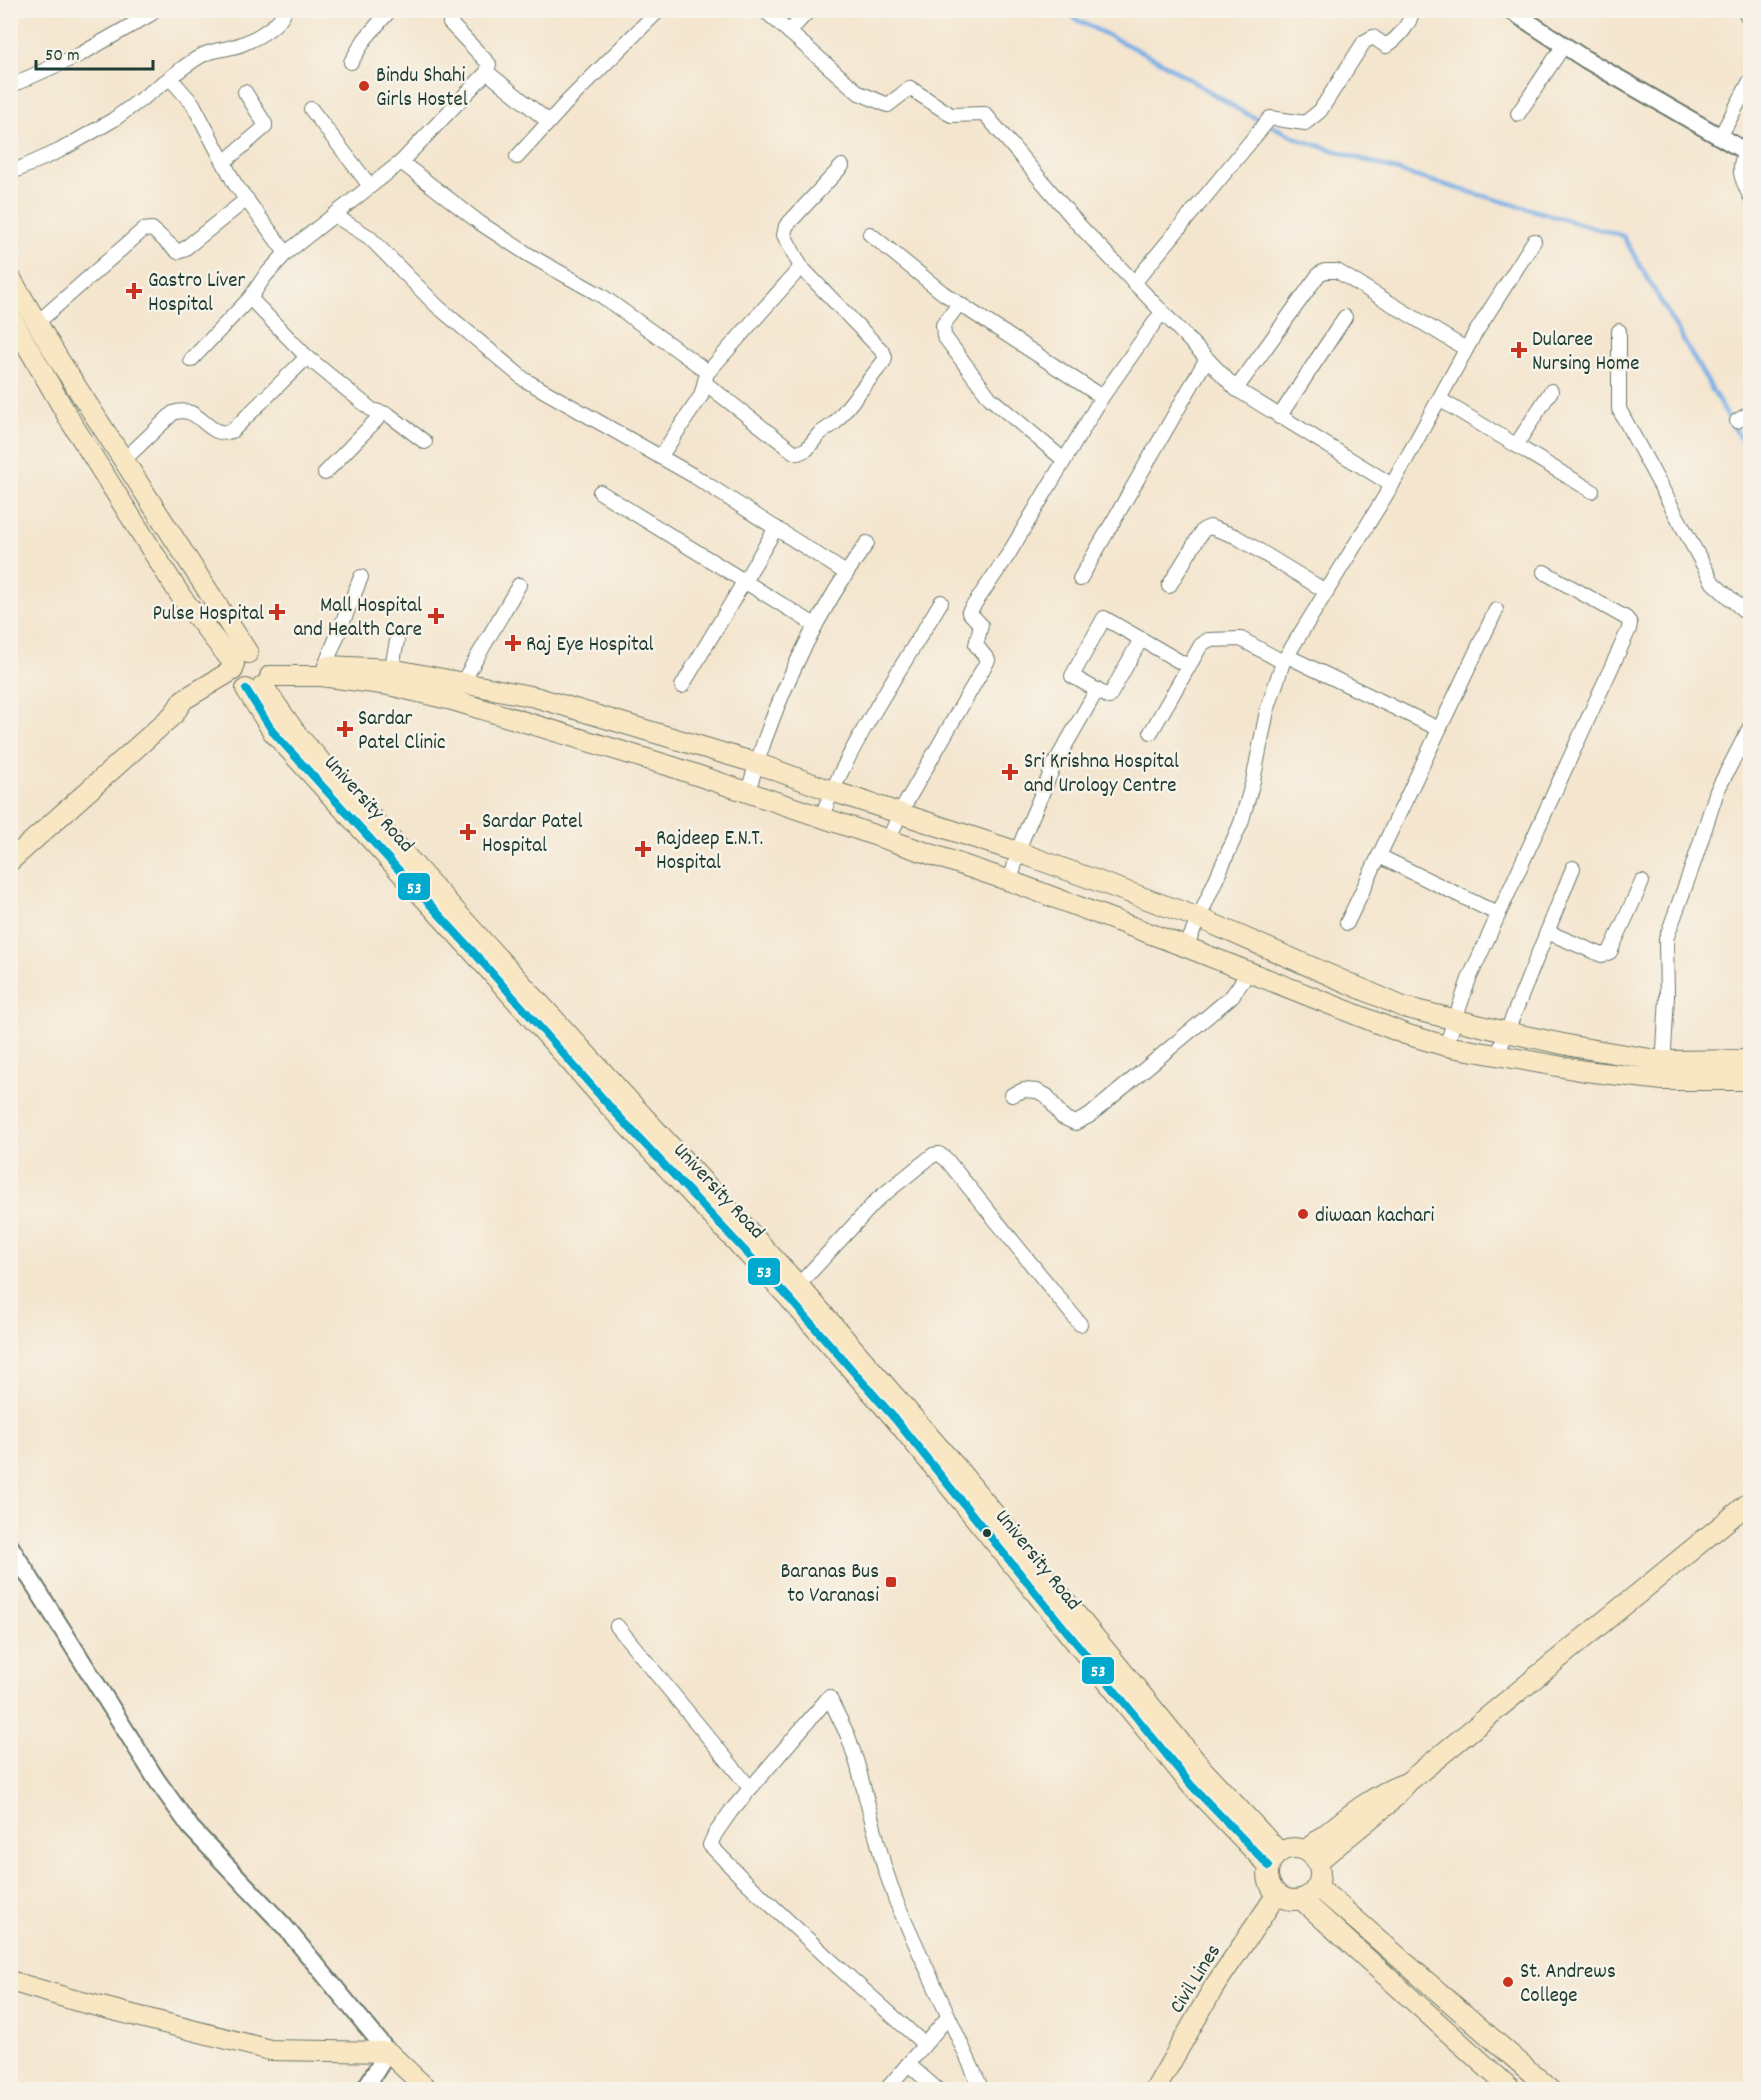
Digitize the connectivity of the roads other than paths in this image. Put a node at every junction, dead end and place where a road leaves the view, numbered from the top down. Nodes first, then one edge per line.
1 (285, 10) edge
2 (390, 10) edge
3 (659, 10) edge
4 (764, 10) edge
5 (809, 10) edge
6 (1412, 10) edge
7 (1510, 10) edge
8 (1744, 10) edge
9 (452, 12) edge
10 (150, 14) dead end
11 (1750, 21) edge
12 (789, 32) junction
13 (1564, 45) junction
14 (351, 62) dead end
15 (487, 72) junction
16 (170, 78) junction
17 (1750, 81) edge
18 (10, 86) edge
19 (246, 92) dead end
20 (311, 109) dead end
21 (1518, 114) dead end
22 (549, 122) junction
23 (1720, 137) junction
24 (1748, 153) edge
25 (517, 157) dead end
26 (224, 162) junction
27 (401, 162) junction
28 (842, 166) dead end
29 (10, 173) edge
30 (370, 186) junction
31 (1750, 195) edge
32 (247, 199) junction
33 (334, 214) junction
34 (870, 234) dead end
35 (1534, 241) dead end
36 (286, 253) junction
37 (801, 267) junction
38 (10, 277) edge
39 (1134, 283) junction
40 (250, 298) junction
41 (959, 304) junction
42 (1162, 312) junction
43 (10, 316) edge
44 (1345, 317) dead end
45 (38, 322) junction
46 (1619, 332) dead end
47 (1466, 350) junction
48 (307, 357) junction
49 (191, 360) dead end
50 (1206, 360) junction
51 (706, 378) junction
52 (1236, 389) junction
53 (1551, 391) dead end
54 (1102, 397) junction
55 (1439, 399) junction
56 (383, 413) junction
57 (1750, 413) edge
58 (1279, 417) junction
59 (1737, 421) dead end
60 (425, 442) dead end
61 (1516, 445) junction
62 (660, 457) junction
63 (125, 459) junction
64 (1064, 460) junction
65 (326, 473) dead end
66 (1392, 485) junction
67 (1592, 491) dead end
68 (600, 492) dead end
69 (776, 528) junction
70 (867, 543) dead end
71 (1544, 572) dead end
72 (846, 573) junction
73 (361, 577) dead end
74 (1080, 579) dead end
75 (744, 582) junction
76 (519, 585) dead end
77 (1168, 586) dead end
78 (1327, 592) junction
79 (941, 602) dead end
80 (1496, 609) dead end
81 (1750, 616) edge
82 (815, 625) junction
83 (1141, 639) junction
84 (397, 641) dead end
85 (1285, 659) junction
86 (1189, 667) junction
87 (323, 671) junction
88 (250, 673) junction
89 (390, 677) junction
90 (462, 683) junction
91 (682, 686) dead end
92 (1096, 690) junction
93 (452, 700) junction
94 (1750, 727) edge
95 (1439, 729) junction
96 (1151, 732) dead end
97 (756, 763) junction
98 (832, 790) junction
99 (748, 792) junction
100 (900, 813) junction
101 (822, 816) junction
102 (889, 839) junction
103 (1018, 852) junction
104 (1379, 856) junction
105 (10, 861) edge
106 (1573, 868) dead end
107 (1010, 881) junction
108 (1642, 882) dead end
109 (1498, 914) junction
110 (1199, 918) junction
111 (1347, 923) dead end
112 (1547, 932) junction
113 (1186, 946) junction
114 (1249, 972) junction
115 (1454, 1019) junction
116 (1506, 1032) junction
117 (1446, 1046) junction
118 (1497, 1056) junction
119 (1750, 1060) edge
120 (1663, 1061) junction
121 (1664, 1080) junction
122 (1750, 1080) edge
123 (1012, 1095) dead end
124 (793, 1291) junction
125 (1080, 1324) dead end
126 (1750, 1502) edge
127 (10, 1546) edge
128 (617, 1626) dead end
129 (750, 1788) junction
130 (1312, 1856) junction
131 (1274, 1859) junction
132 (1317, 1886) junction
133 (1277, 1894) junction
134 (1301, 1899) junction
135 (10, 1981) edge
136 (948, 2017) junction
137 (924, 2044) junction
138 (388, 2052) junction
139 (908, 2064) junction
140 (364, 2090) edge
141 (428, 2090) edge
142 (886, 2090) edge
143 (938, 2090) edge
144 (982, 2090) edge
145 (1155, 2090) edge
146 (1512, 2090) edge
147 (1551, 2090) edge

1 - 16 street
2 - 14 street
3 - 22 street
4 - 12 street
5 - 12 street
6 - 39 street
7 - 13 street
8 - 11 street
9 - 15 street
10 - 18 street
12 - 39 street
13 - 21 street
13 - 23 street
15 - 22 street
15 - 27 street
16 - 26 street
16 - 29 street
17 - 23 street
19 - 26 street
20 - 30 street
22 - 25 street
23 - 24 street
24 - 31 street
26 - 32 street
27 - 30 street
27 - 51 street
28 - 37 street
30 - 33 street
32 - 36 street
32 - 45 street
33 - 36 street
33 - 62 street
34 - 41 street
35 - 47 street
36 - 40 street
37 - 51 street
37 - 51 street
38 - 45 main road
39 - 42 street
40 - 48 street
40 - 49 street
41 - 54 street
41 - 64 street
42 - 50 street
42 - 54 street
43 - 88 main road
44 - 58 street
45 - 63 main road
46 - 81 street
47 - 52 street
47 - 55 street
48 - 56 street
48 - 63 street
50 - 52 street
50 - 74 street
51 - 62 street
52 - 58 street
53 - 61 street
54 - 64 street
55 - 61 street
55 - 66 street
56 - 60 street
56 - 65 street
57 - 59 street
58 - 66 street
61 - 67 street
62 - 69 street
63 - 88 main road
64 - 100 street
66 - 78 street
68 - 75 street
69 - 72 street
69 - 75 street
70 - 72 street
71 - 109 street
72 - 82 street
73 - 87 street
75 - 82 street
75 - 91 street
76 - 90 street
77 - 78 street
78 - 85 street
79 - 98 street
80 - 95 street
82 - 97 street
83 - 86 street
83 - 92 street
83 - 92 street
84 - 89 street
85 - 86 street
85 - 95 street
85 - 110 street
86 - 96 street
87 - 88 main road
87 - 89 main road
88 - 105 main road
88 - 124 main road, University Road
89 - 90 main road
89 - 93 main road
90 - 93 street
90 - 97 main road
92 - 103 street
93 - 99 main road
94 - 120 street
95 - 104 street
97 - 98 main road
97 - 99 street
98 - 100 main road
98 - 101 street
99 - 101 main road
100 - 102 street
100 - 103 main road
101 - 102 main road
102 - 107 main road
103 - 107 street
103 - 110 main road
104 - 109 street
104 - 111 street
106 - 112 street
107 - 113 main road
108 - 112 street
109 - 115 street
110 - 113 street
110 - 115 main road
112 - 116 street
113 - 114 main road
114 - 117 main road
114 - 123 street
115 - 116 main road
115 - 117 street
116 - 118 street
116 - 120 main road
117 - 118 main road
118 - 121 main road
119 - 120 main road
120 - 121 street
121 - 122 main road
124 - 125 street
124 - 131 main road, University Road
126 - 130 main road
127 - 138 street
128 - 129 street
129 - 136 street
129 - 137 street
130 - 131 main road
130 - 132 main road
131 - 133 main road
132 - 134 main road
132 - 147 main road
133 - 134 main road
133 - 145 main road, Civil Lines
134 - 146 main road
135 - 138 main road
136 - 137 street
136 - 144 street
137 - 139 street
138 - 140 street
138 - 141 main road
139 - 142 street
139 - 143 street

